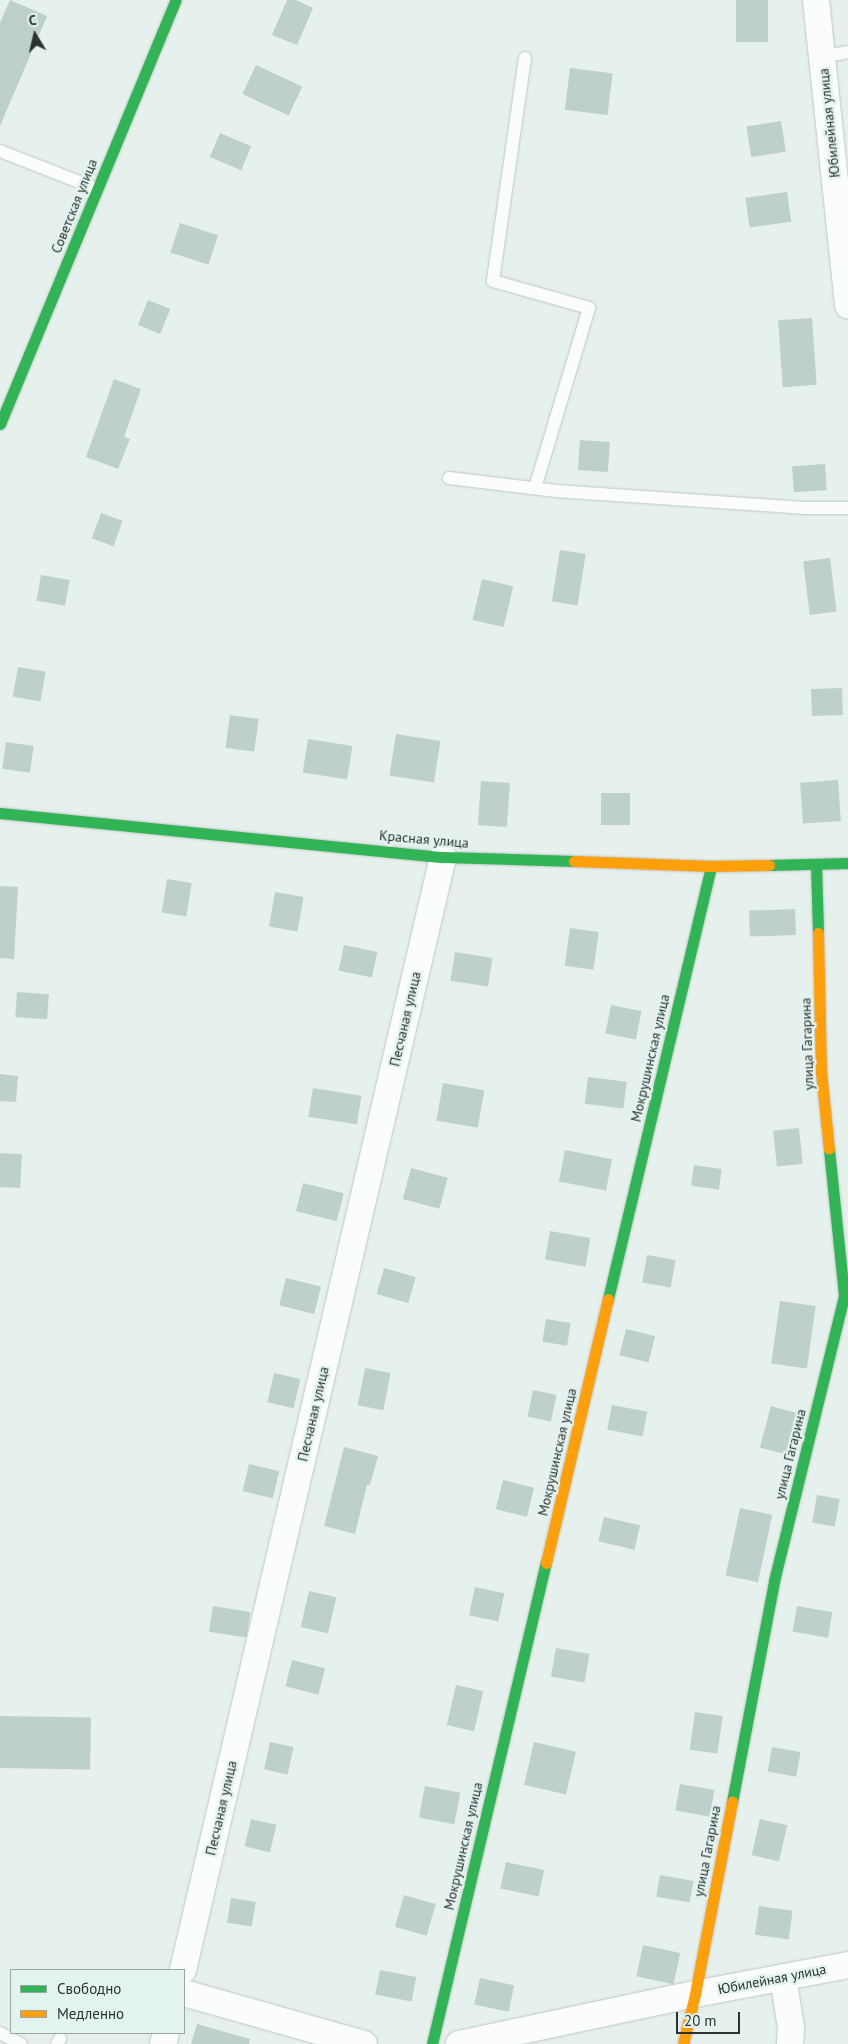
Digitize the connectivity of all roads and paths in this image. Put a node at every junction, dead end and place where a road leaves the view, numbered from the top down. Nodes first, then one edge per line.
1 (176, 0) edge
2 (816, 0) edge
3 (848, 52) edge
4 (822, 57) junction
5 (525, 58) dead end
6 (0, 151) edge
7 (97, 189) junction
8 (848, 305) edge
9 (0, 424) edge
10 (449, 478) dead end
11 (535, 488) junction
12 (848, 508) edge
13 (0, 813) edge
14 (443, 857) junction
15 (848, 862) edge
16 (816, 864) junction
17 (711, 866) junction
18 (848, 1965) edge
19 (183, 1969) edge
20 (783, 1977) junction
21 (185, 1993) edge
22 (695, 1994) junction
23 (0, 2033) edge
24 (21, 2044) edge
25 (364, 2044) edge
26 (432, 2044) edge
27 (459, 2044) edge
28 (683, 2044) edge
29 (790, 2044) edge

1 - 7 street, Советская улица
2 - 4 street, Юбилейная улица
3 - 4 lane
4 - 8 street, Юбилейная улица
5 - 11 lane
6 - 7 lane
7 - 9 street, Советская улица
10 - 11 lane
11 - 12 lane
13 - 14 street, Красная улица
14 - 17 street, Красная улица
14 - 19 street, Песчаная улица
15 - 16 street, Красная улица
16 - 17 street, Красная улица
16 - 22 street, улица Гагарина
17 - 26 street, Мокрушинская улица
18 - 20 street, Юбилейная улица
20 - 22 street, Юбилейная улица
20 - 29 street
21 - 25 street
22 - 27 street, Юбилейная улица
22 - 28 street, улица Гагарина
23 - 24 lane

